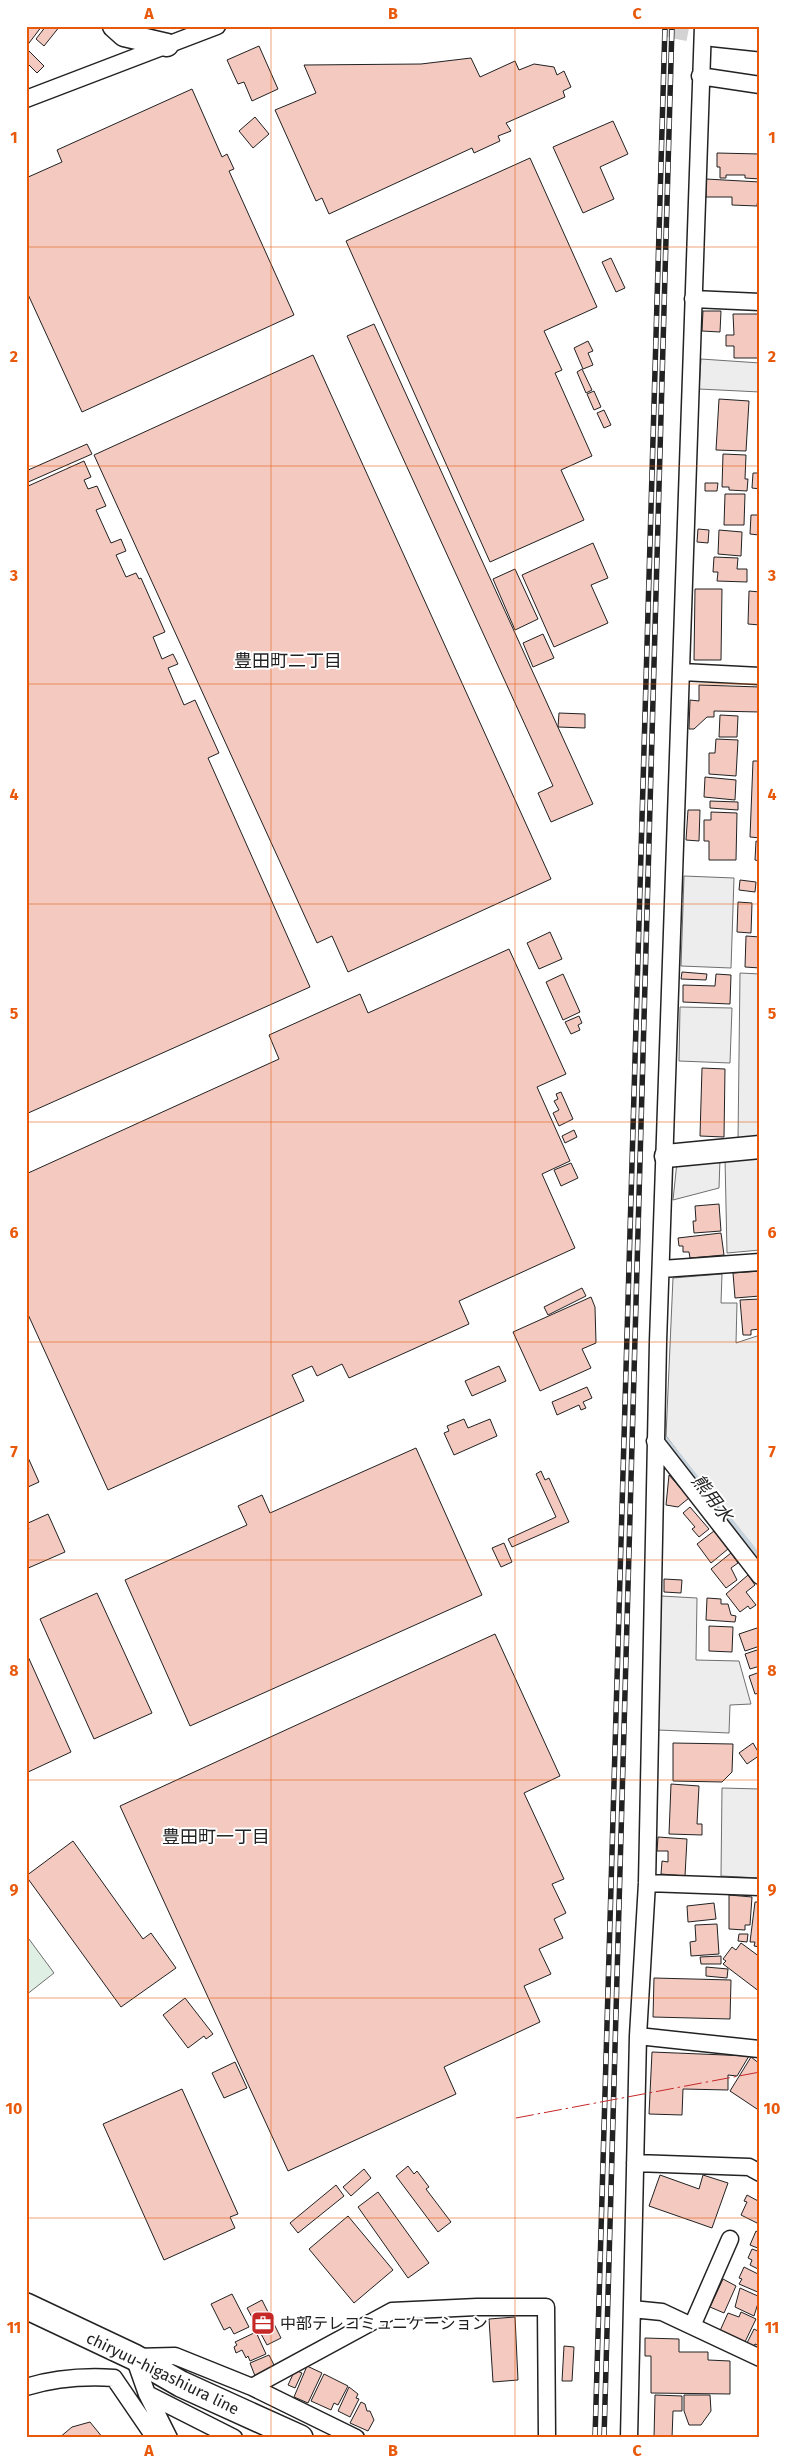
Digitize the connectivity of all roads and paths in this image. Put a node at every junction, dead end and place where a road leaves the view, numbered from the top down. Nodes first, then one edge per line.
1 (114, 26) edge
2 (217, 26) edge
3 (708, 31) edge
4 (163, 36) edge
5 (760, 40) edge
6 (700, 76) junction
7 (760, 85) edge
8 (26, 99) edge
9 (693, 299) junction
10 (760, 302) edge
11 (682, 672) junction
12 (760, 676) edge
13 (760, 1147) edge
14 (666, 1156) junction
15 (760, 1262) edge
16 (662, 1269) junction
17 (655, 1441) junction
18 (760, 1576) edge
19 (647, 1882) junction
20 (760, 1887) edge
21 (638, 2036) junction
22 (760, 2049) edge
23 (635, 2163) junction
24 (760, 2173) edge
25 (730, 2239) dead end
26 (26, 2306) edge
27 (632, 2309) junction
28 (692, 2326) junction
29 (134, 2357) junction
30 (760, 2358) edge
31 (26, 2387) edge
32 (252, 2387) junction
33 (147, 2394) junction
34 (155, 2438) edge
35 (169, 2438) edge
36 (234, 2438) edge
37 (300, 2438) edge
38 (356, 2438) edge
39 (547, 2438) edge
40 (629, 2438) edge

1 - 4 street
2 - 4 street
3 - 5 street
3 - 6 street
4 - 8 street
6 - 7 street
6 - 9 street
9 - 10 street
9 - 11 street
11 - 12 street
11 - 14 street
13 - 14 street
14 - 16 street
15 - 16 street
16 - 17 street
17 - 18 street
17 - 19 street
19 - 20 street
19 - 21 street
21 - 22 street
21 - 23 street
23 - 24 street
23 - 27 street
25 - 28 street
26 - 29 main road, chiryuu-higashiura line
27 - 28 street
27 - 40 street
28 - 30 street
29 - 32 street
29 - 33 street
29 - 37 main road, chiryuu-higashiura line
31 - 34 street
32 - 38 street
32 - 39 street
33 - 35 street
33 - 36 street

